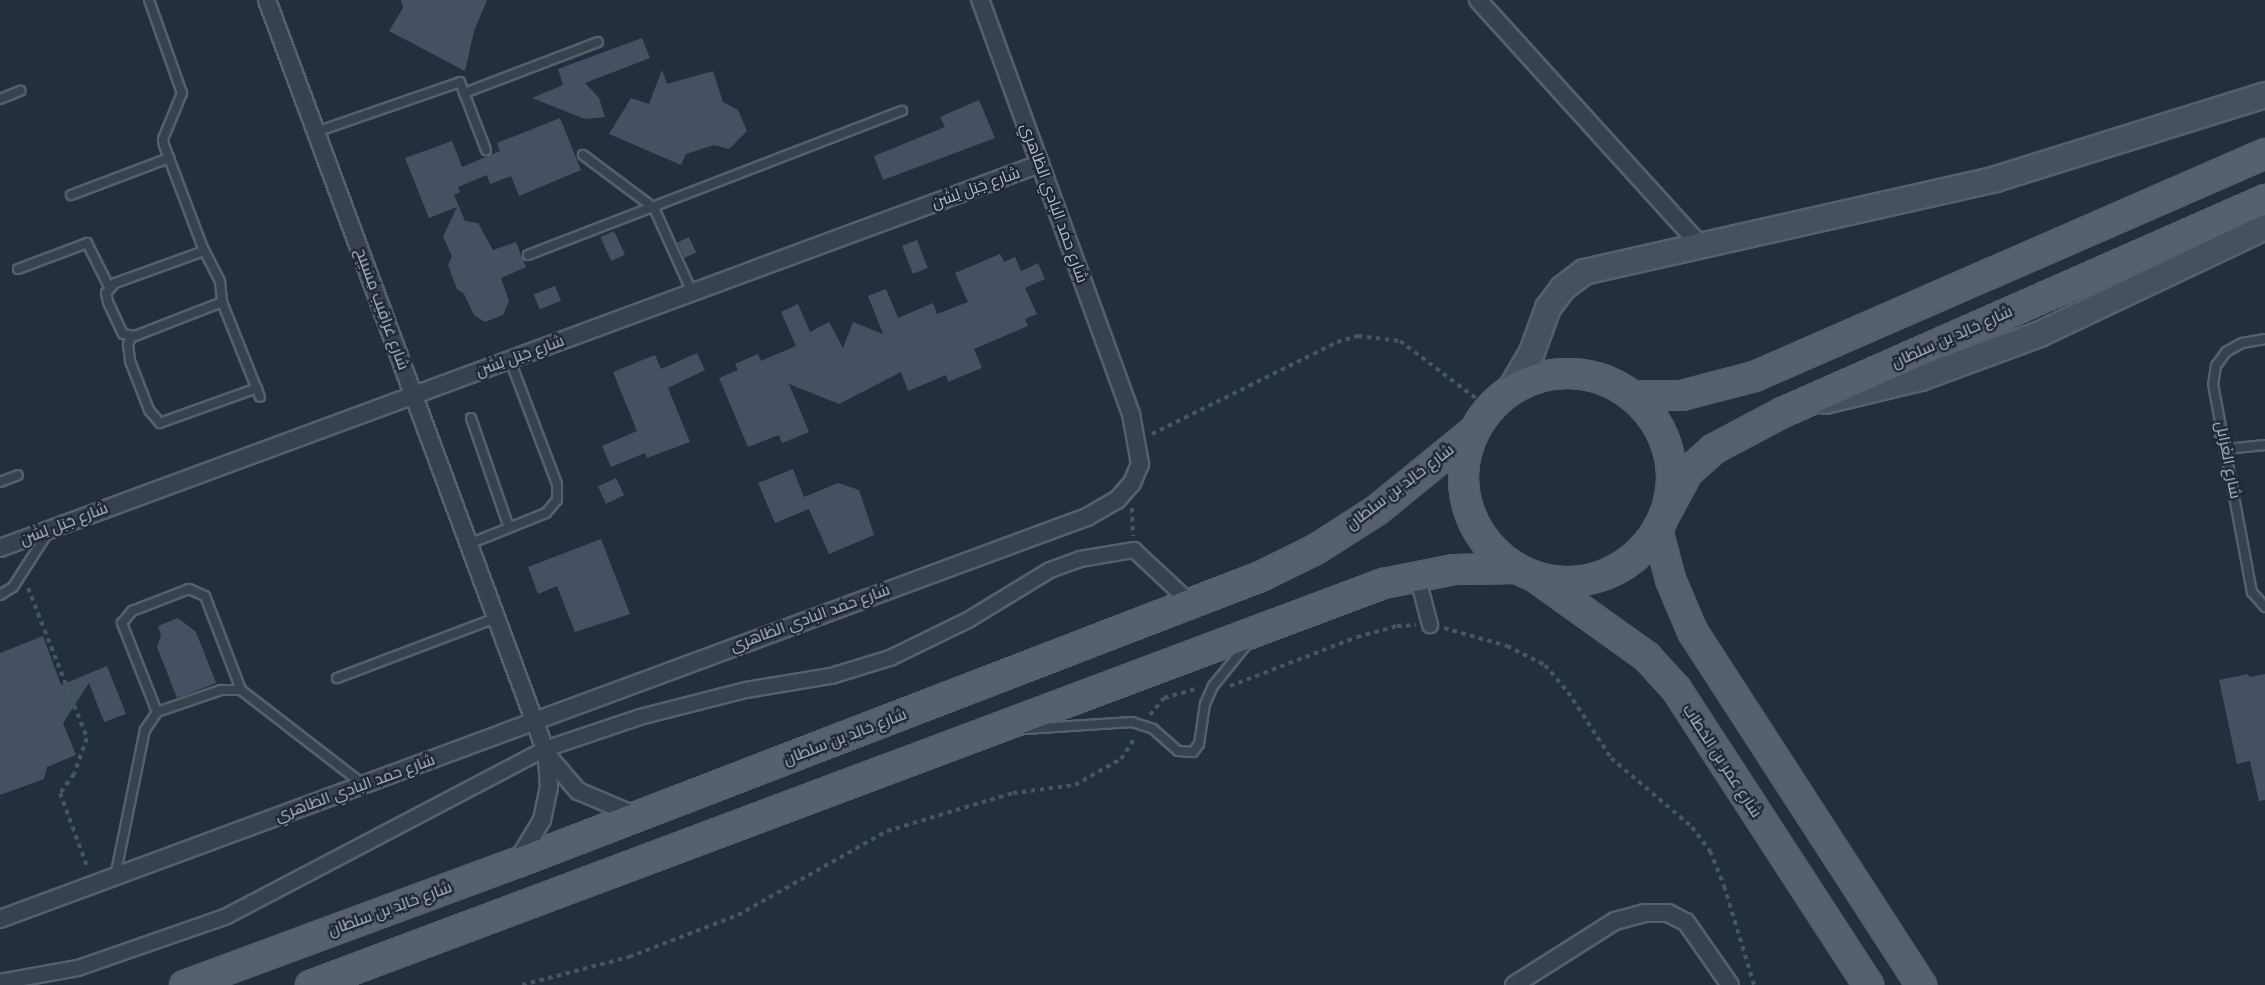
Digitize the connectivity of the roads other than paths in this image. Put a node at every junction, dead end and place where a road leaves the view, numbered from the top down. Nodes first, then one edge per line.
1 (149, 0) edge
2 (267, 0) edge
3 (980, 0) edge
4 (1478, 0) edge
5 (598, 42) dead end
6 (20, 91) dead end
7 (464, 93) junction
8 (2265, 95) edge
9 (0, 99) edge
10 (902, 111) dead end
11 (316, 132) junction
12 (486, 150) dead end
13 (2265, 153) edge
14 (583, 154) dead end
15 (169, 158) junction
16 (1040, 164) junction
17 (71, 195) dead end
18 (2265, 199) edge
19 (654, 208) junction
20 (2265, 227) edge
21 (1701, 246) junction
22 (204, 250) junction
23 (528, 255) dead end
24 (18, 269) dead end
25 (109, 287) junction
26 (692, 292) junction
27 (222, 302) junction
28 (132, 336) junction
29 (2265, 339) edge
30 (510, 360) junction
31 (1510, 390) junction
32 (414, 395) junction
33 (1631, 395) junction
34 (1782, 412) junction
35 (471, 418) dead end
36 (1474, 430) junction
37 (2265, 444) edge
38 (2226, 449) junction
39 (18, 475) dead end
40 (0, 482) edge
41 (1661, 520) junction
42 (51, 528) junction
43 (509, 528) junction
44 (469, 544) junction
45 (0, 548) edge
46 (1524, 572) junction
47 (1417, 574) junction
48 (0, 595) edge
49 (1192, 604) junction
50 (2265, 607) edge
51 (496, 618) junction
52 (1430, 625) road end
53 (1266, 627) junction
54 (337, 678) dead end
55 (241, 690) junction
56 (157, 712) junction
57 (535, 721) junction
58 (983, 733) junction
59 (546, 752) junction
60 (364, 785) junction
61 (637, 816) junction
62 (517, 862) junction
63 (115, 877) junction
64 (0, 919) edge
65 (0, 982) edge
66 (184, 985) edge
67 (310, 985) edge
68 (1514, 985) edge
69 (1730, 985) edge
70 (1868, 985) edge
71 (1921, 985) edge

1 - 15 lane
2 - 11 street, شارع عَراقِيب مِسَيبِح
3 - 16 street, شارع حمد البادي الظاهري
4 - 21 street
5 - 7 lane
6 - 9 lane
7 - 11 lane
7 - 12 lane
8 - 21 main road
10 - 19 lane
11 - 32 street, شارع عَراقِيب مِسَيبِح
13 - 33 main road
14 - 19 lane
15 - 17 lane
15 - 22 lane
16 - 26 street, شارع جَبَل لِشَن
16 - 57 street, شارع حمد البادي الظاهري
18 - 34 main road, شارع خالِد بن سلطان
19 - 23 lane
19 - 26 lane
20 - 34 main road
21 - 31 main road
22 - 25 lane
22 - 27 lane
24 - 25 lane
25 - 28 lane
26 - 30 street, شارع جَبَل لِشَن
27 - 28 lane
27 - 28 lane
29 - 38 lane, شارع الغَزايِل
30 - 32 street, شارع جَبَل لِشَن
30 - 43 lane
31 - 33 main road
31 - 36 main road
32 - 42 street, شارع جَبَل لِشَن
32 - 44 street, شارع عَراقِيب مِسَيبِح
33 - 41 main road
34 - 41 main road, شارع خالِد بن سلطان
35 - 43 lane
36 - 46 main road
36 - 49 main road, شارع خالِد بن سلطان
37 - 38 lane
38 - 50 lane, شارع الغَزايِل
39 - 40 lane
41 - 46 main road
41 - 71 main road
42 - 45 street, شارع جَبَل لِشَن
42 - 48 lane
43 - 44 lane
44 - 51 street, شارع عَراقِيب مِسَيبِح
46 - 47 main road
46 - 70 main road, شارع عمر بن الخطاب
47 - 52 street
47 - 53 main road
49 - 59 street
49 - 61 main road, شارع خالِد بن سلطان
51 - 54 lane
51 - 57 street, شارع عَراقِيب مِسَيبِح
53 - 58 main road
53 - 58 lane
55 - 56 lane
55 - 56 lane
55 - 60 lane
56 - 63 lane
57 - 59 street, شارع عَراقِيب مِسَيبِح
57 - 60 street, شارع حمد البادي الظاهري
58 - 67 main road
59 - 61 street, شارع عَراقِيب مِسَيبِح
59 - 62 street, شارع عَراقِيب مِسَيبِح
59 - 65 street
60 - 63 street, شارع حمد البادي الظاهري
61 - 62 main road, شارع خالِد بن سلطان
62 - 66 main road, شارع خالِد بن سلطان
63 - 64 street, شارع حمد البادي الظاهري
68 - 69 street

